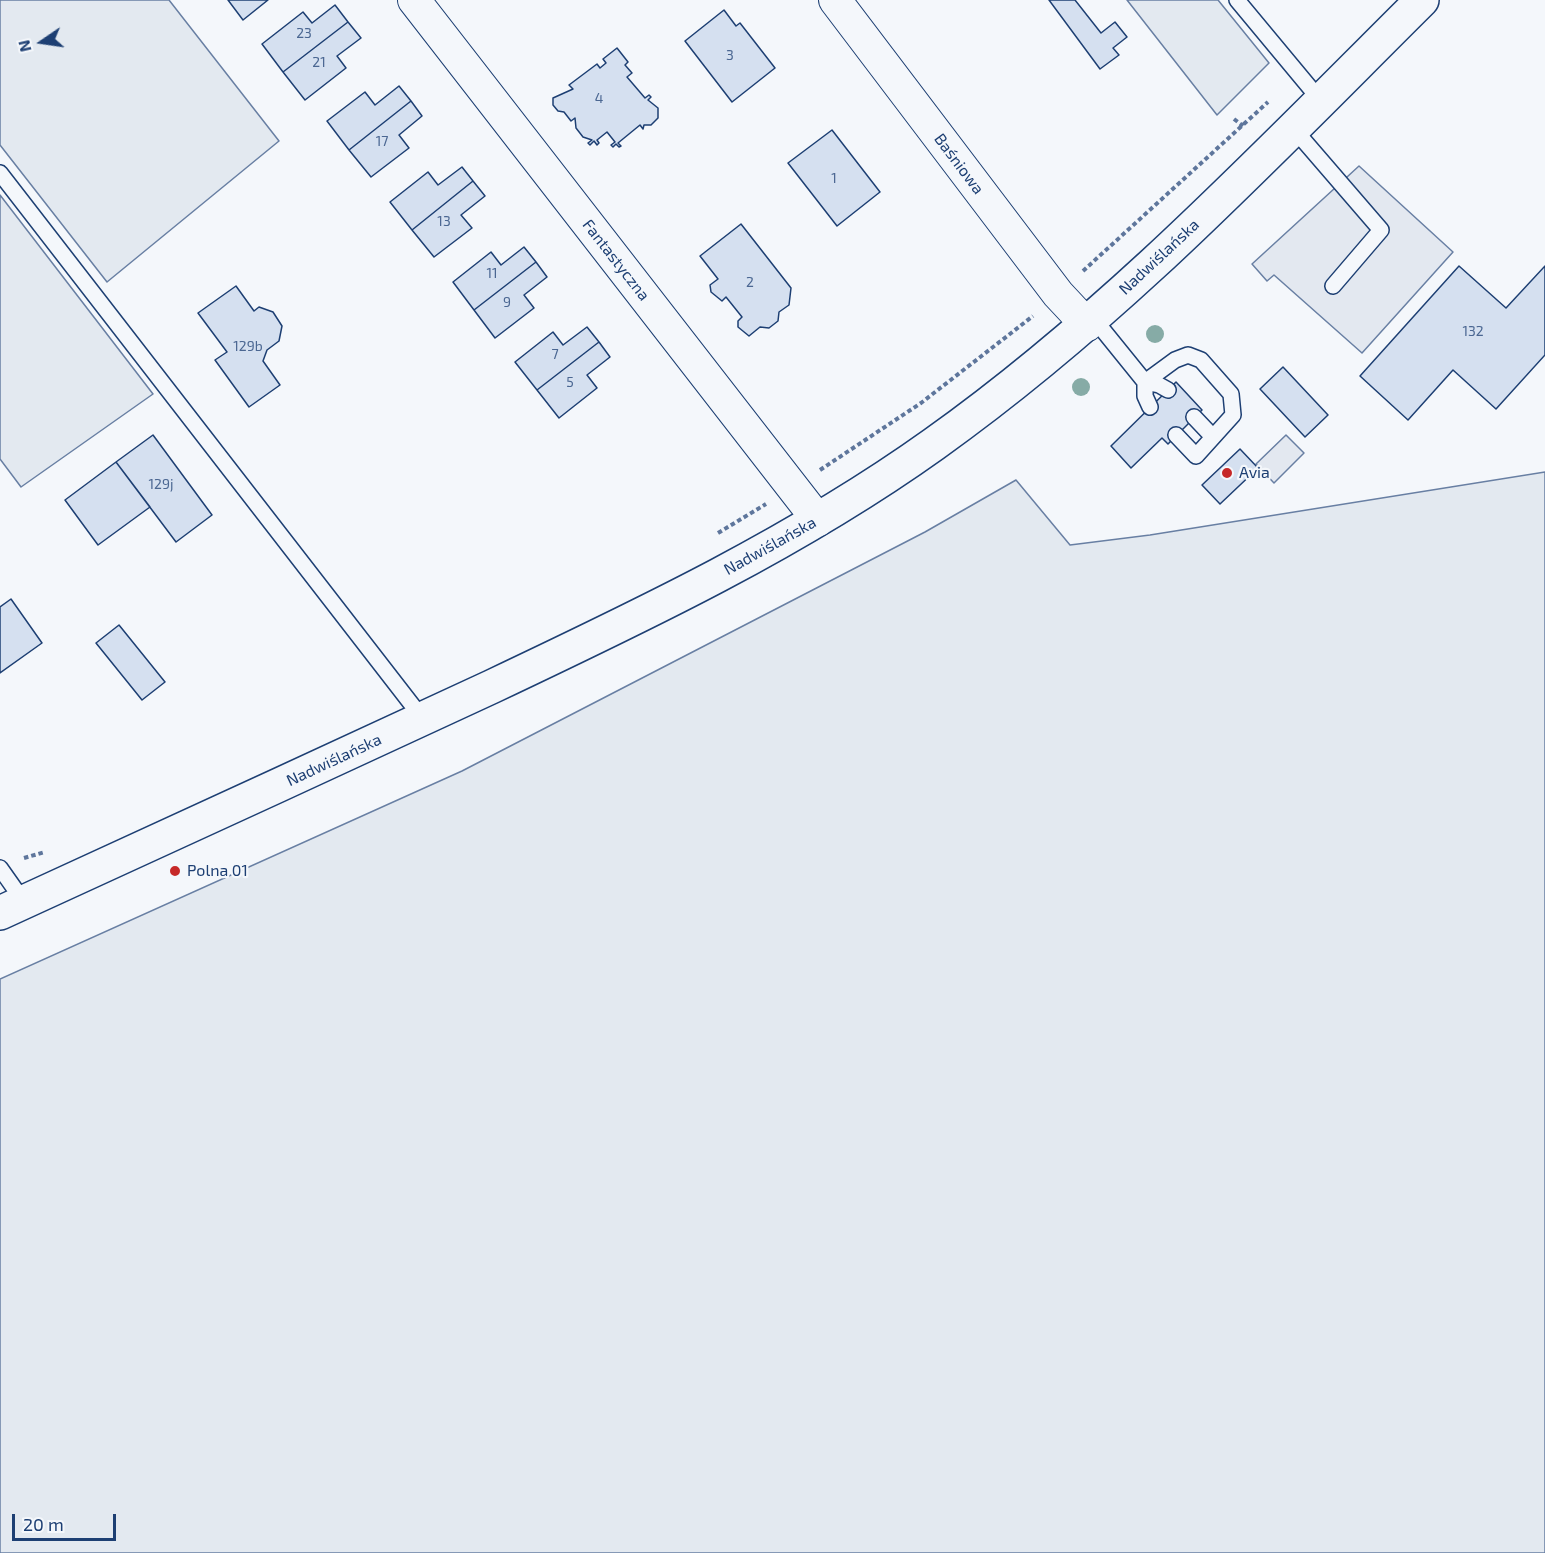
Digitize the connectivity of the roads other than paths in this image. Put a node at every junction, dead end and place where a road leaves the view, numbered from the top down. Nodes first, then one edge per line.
1 (414, 0) edge
2 (835, 0) edge
3 (1237, 0) edge
4 (1422, 0) edge
5 (1321, 101) junction
6 (1293, 129) junction
7 (0, 173) edge
8 (1333, 286) dead end
9 (1090, 322) junction
10 (1145, 382) junction
11 (1168, 390) dead end
12 (1150, 407) dead end
13 (1194, 417) dead end
14 (1176, 435) dead end
15 (1214, 437) junction
16 (818, 520) junction
17 (423, 719) junction
18 (0, 868) edge
19 (12, 908) edge

1 - 16 street, Fantastyczna
2 - 9 street, Baśniowa
3 - 5 lane
4 - 5 main road, Nadwiślańska
5 - 6 main road, Nadwiślańska
6 - 8 lane
6 - 9 main road, Nadwiślańska
7 - 17 lane
9 - 10 lane
9 - 16 main road, Nadwiślańska
10 - 11 lane
10 - 12 lane
10 - 15 lane
13 - 15 lane
14 - 15 lane
16 - 17 main road, Nadwiślańska
17 - 19 main road, Nadwiślańska
18 - 19 lane

